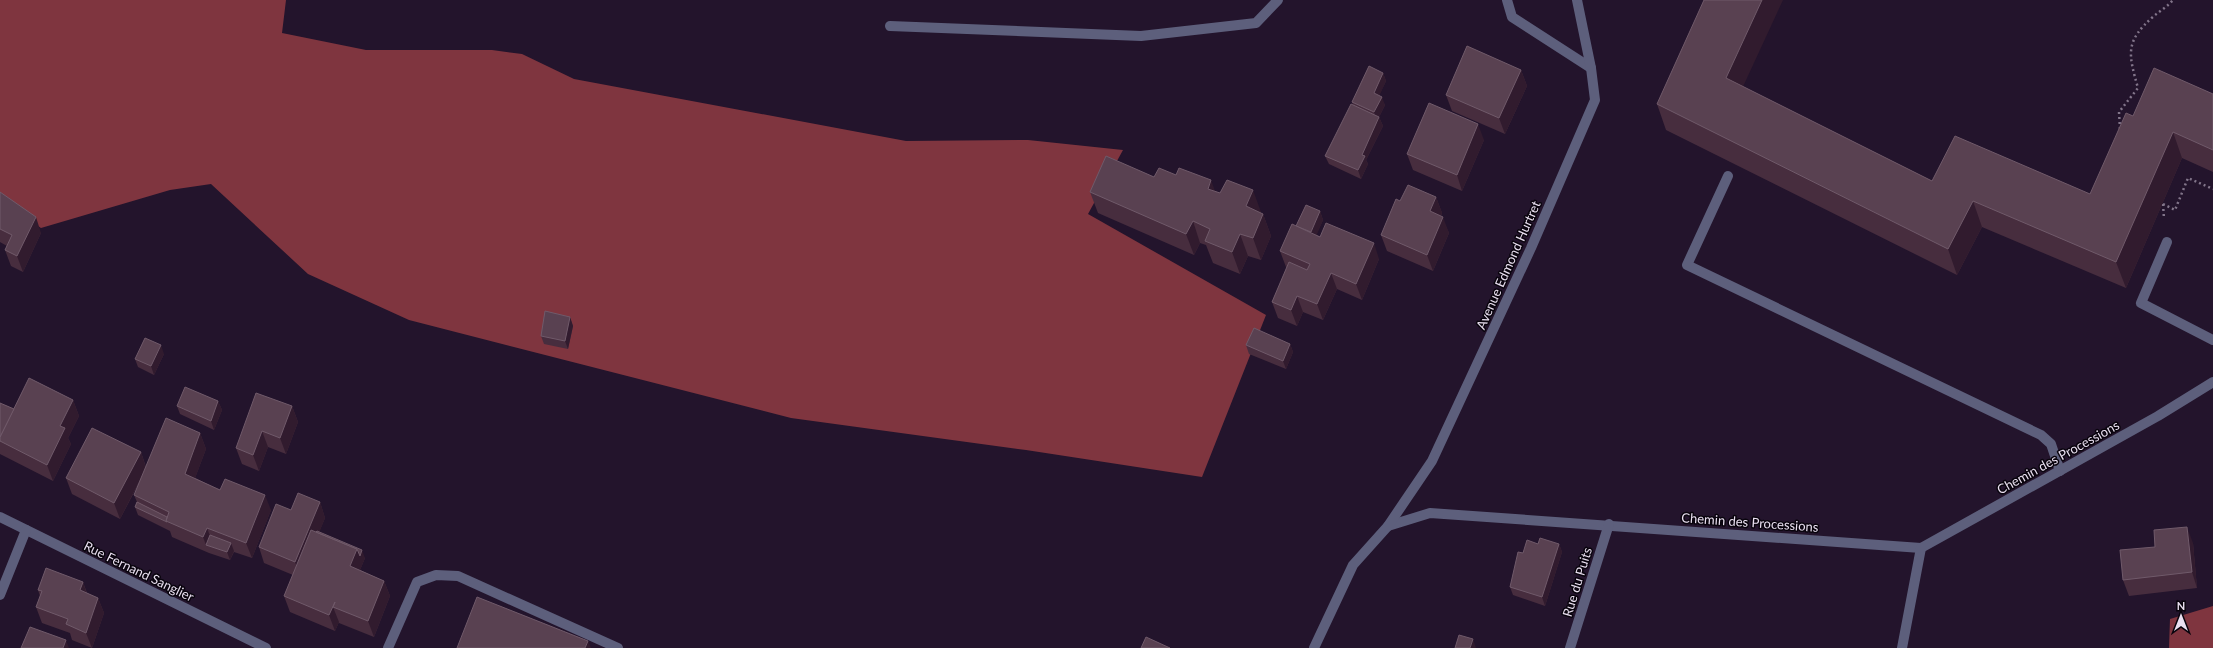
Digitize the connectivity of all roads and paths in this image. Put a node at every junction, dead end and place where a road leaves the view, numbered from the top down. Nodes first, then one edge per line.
1 (1278, 0) edge
2 (1507, 0) edge
3 (1577, 0) edge
4 (2173, 0) edge
5 (890, 26) dead end
6 (1591, 68) junction
7 (2120, 131) edge
8 (1728, 176) dead end
9 (2213, 189) edge
10 (2163, 204) dead end
11 (2167, 242) dead end
12 (2213, 340) edge
13 (2213, 382) edge
14 (2060, 471) junction
15 (0, 517) edge
16 (1609, 524) junction
17 (1388, 526) junction
18 (26, 530) junction
19 (1921, 548) junction
20 (0, 595) edge
21 (266, 648) edge
22 (388, 648) edge
23 (618, 648) edge
24 (1314, 648) edge
25 (1570, 648) edge
26 (1902, 648) edge

1 - 5 street
2 - 6 street
3 - 6 street, Avenue Edmond Hurtret
4 - 7 path
6 - 17 street, Avenue Edmond Hurtret
8 - 14 street
9 - 10 path
11 - 12 street
13 - 14 street, Chemin des Processions
14 - 19 street, Chemin des Processions
15 - 18 street, Rue Fernand Sanglier
16 - 17 street, Chemin des Processions
16 - 19 street, Chemin des Processions
16 - 25 street, Rue du Puits
17 - 24 street
18 - 20 street
18 - 21 street, Rue Fernand Sanglier
19 - 26 street
22 - 23 street

